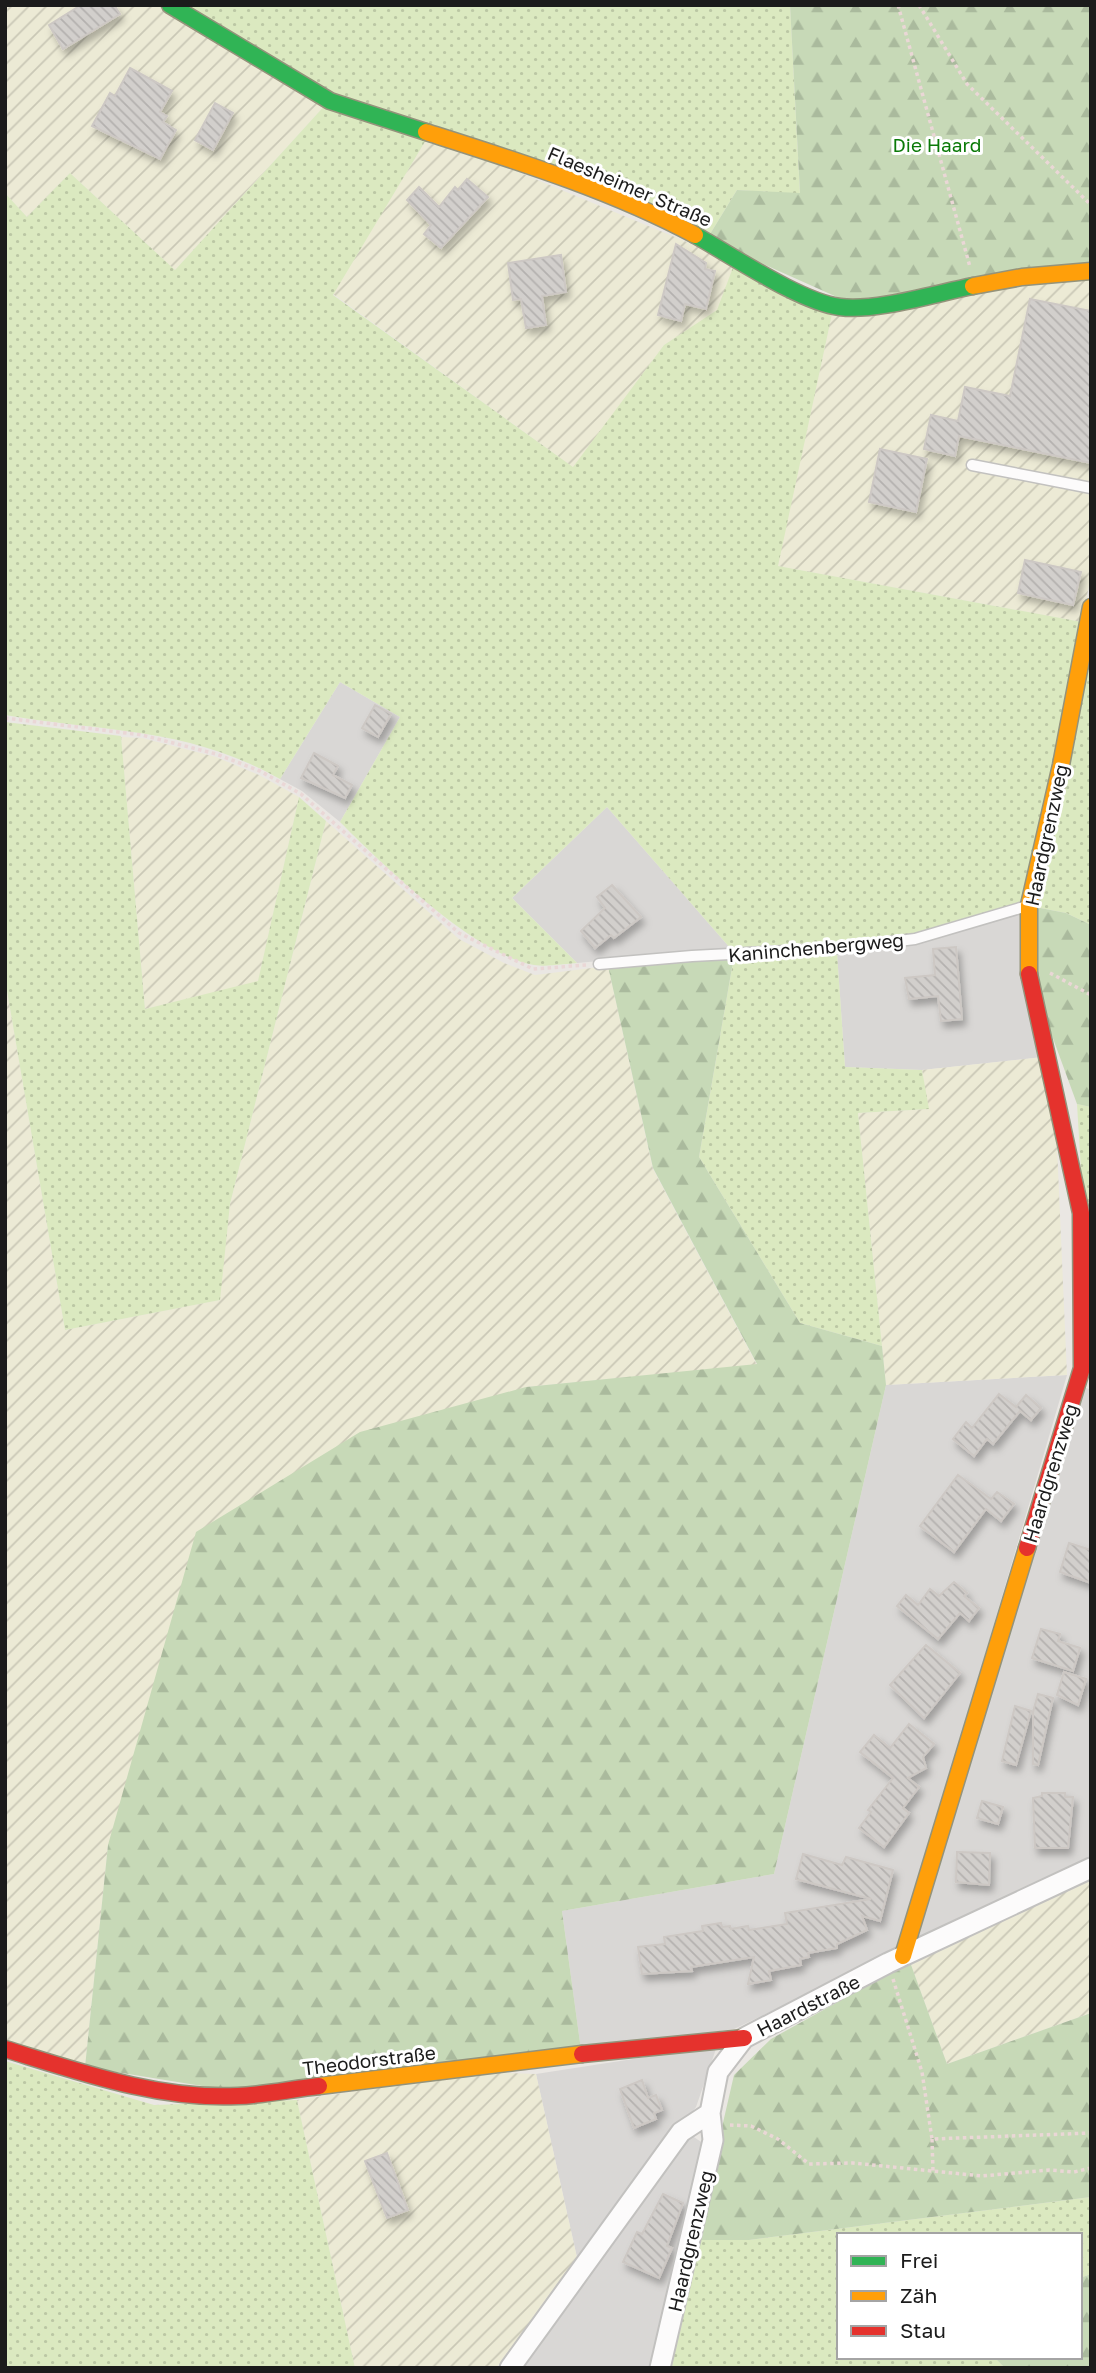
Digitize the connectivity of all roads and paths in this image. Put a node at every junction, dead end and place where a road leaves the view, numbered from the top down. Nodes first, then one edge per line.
1 (170, 5) edge
2 (898, 5) edge
3 (919, 5) edge
4 (1091, 205) edge
5 (1091, 271) edge
6 (975, 286) junction
7 (972, 465) dead end
8 (1091, 488) edge
9 (1091, 607) edge
10 (5, 718) edge
11 (1029, 905) junction
12 (1030, 962) junction
13 (599, 964) joint
14 (1091, 995) edge
15 (1086, 1337) edge
16 (1091, 1868) edge
17 (896, 1960) junction
18 (744, 2038) junction
19 (5, 2049) edge
20 (710, 2113) junction
21 (1091, 2133) edge
22 (932, 2139) junction
23 (1091, 2168) edge
24 (933, 2171) junction
25 (510, 2368) edge
26 (660, 2368) edge

1 - 6 street, Flaesheimer Straße
2 - 6 path
3 - 4 path
5 - 6 street, Flaesheimer Straße
7 - 8 lane
9 - 11 street, Haardgrenzweg
10 - 13 path
11 - 12 street, Haardgrenzweg
11 - 13 lane, Kaninchenbergweg
12 - 14 path
12 - 15 street, Haardgrenzweg
15 - 17 street, Haardgrenzweg
16 - 17 street, Haardstraße
17 - 18 street, Haardstraße
17 - 22 path
18 - 19 street, Theodorstraße
18 - 20 street, Haardstraße
20 - 24 path
20 - 25 street
20 - 26 street, Haardgrenzweg
21 - 22 path
22 - 24 path
23 - 24 path

